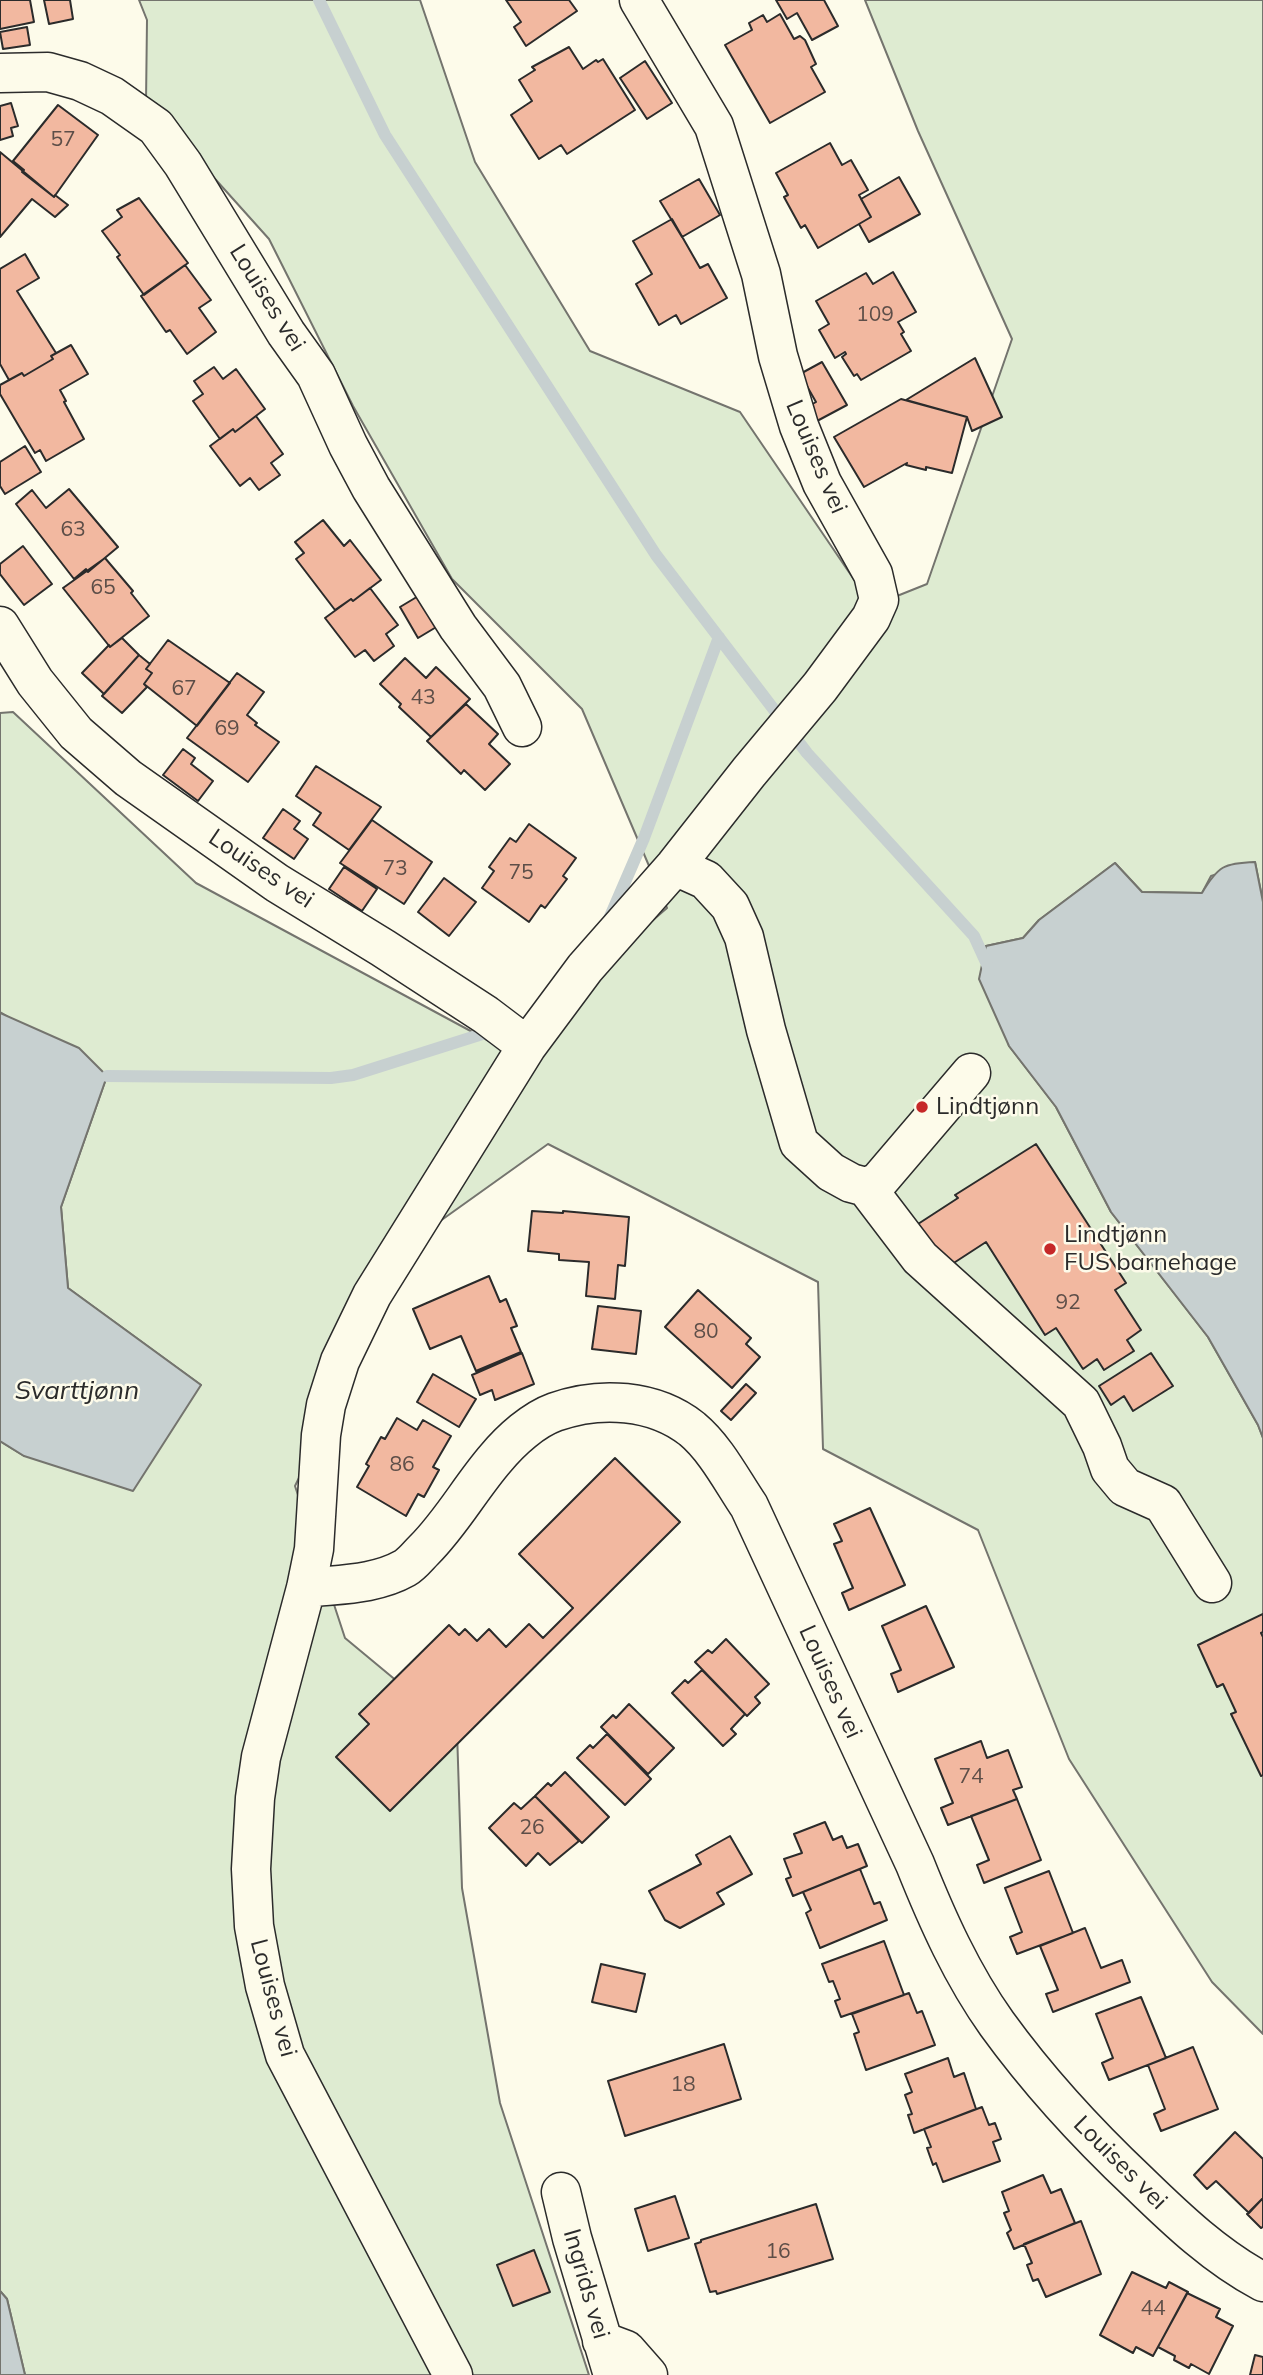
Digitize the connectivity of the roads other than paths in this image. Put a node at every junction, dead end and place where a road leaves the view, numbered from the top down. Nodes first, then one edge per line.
1 (639, 0) edge
2 (0, 73) edge
3 (0, 626) edge
4 (522, 727) dead end
5 (675, 866) junction
6 (517, 1062) junction
7 (971, 1073) dead end
8 (866, 1186) junction
9 (1212, 1583) dead end
10 (306, 1588) junction
11 (561, 2192) dead end
12 (1263, 2282) edge
13 (607, 2358) edge
14 (453, 2375) edge
15 (648, 2375) edge

1 - 5 street, Louises vei
2 - 4 street, Louises vei
3 - 6 street, Louises vei
5 - 6 street, Louises vei
5 - 8 street
6 - 10 street, Louises vei
7 - 8 street
8 - 9 street
10 - 12 street, Louises vei
10 - 14 street, Louises vei
11 - 13 street, Ingrids vei
13 - 15 street

